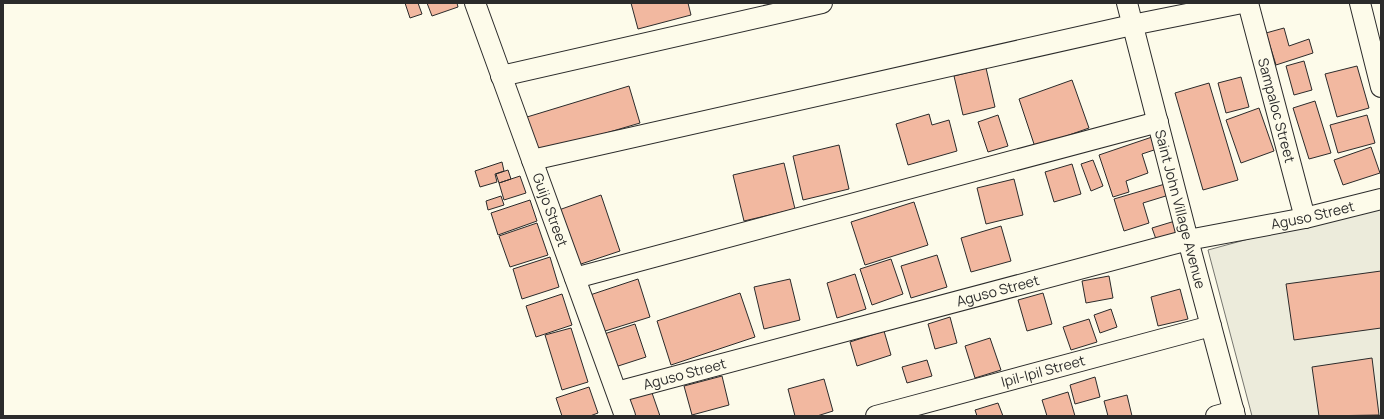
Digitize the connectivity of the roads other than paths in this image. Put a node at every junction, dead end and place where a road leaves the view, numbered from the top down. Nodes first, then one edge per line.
1 (475, 3) edge
2 (822, 3) edge
3 (1127, 3) edge
4 (1242, 3) edge
5 (1248, 3) edge
6 (1360, 3) edge
7 (1132, 25) junction
8 (501, 76) junction
9 (1381, 87) edge
10 (1158, 122) junction
11 (532, 160) junction
12 (1381, 199) edge
13 (1305, 218) junction
14 (1188, 240) junction
15 (575, 278) junction
16 (1211, 326) junction
17 (617, 392) junction
18 (1229, 414) edge
19 (625, 416) edge
20 (876, 416) edge

1 - 8 street, Guijo Street
2 - 8 street
3 - 7 street, Saint John Village Avenue
4 - 7 street
5 - 13 street, Sampaloc Street
6 - 9 street
7 - 10 street, Saint John Village Avenue
7 - 11 street
8 - 11 street, Guijo Street
10 - 14 street, Saint John Village Avenue
10 - 15 street
11 - 15 street, Guijo Street
12 - 13 street, Aguso Street
13 - 14 street, Aguso Street
14 - 16 street, Saint John Village Avenue
14 - 17 street, Aguso Street
15 - 17 street, Guijo Street
16 - 18 street, Saint John Village Avenue
16 - 20 street, Ipil-Ipil Street
17 - 19 street, Guijo Street

